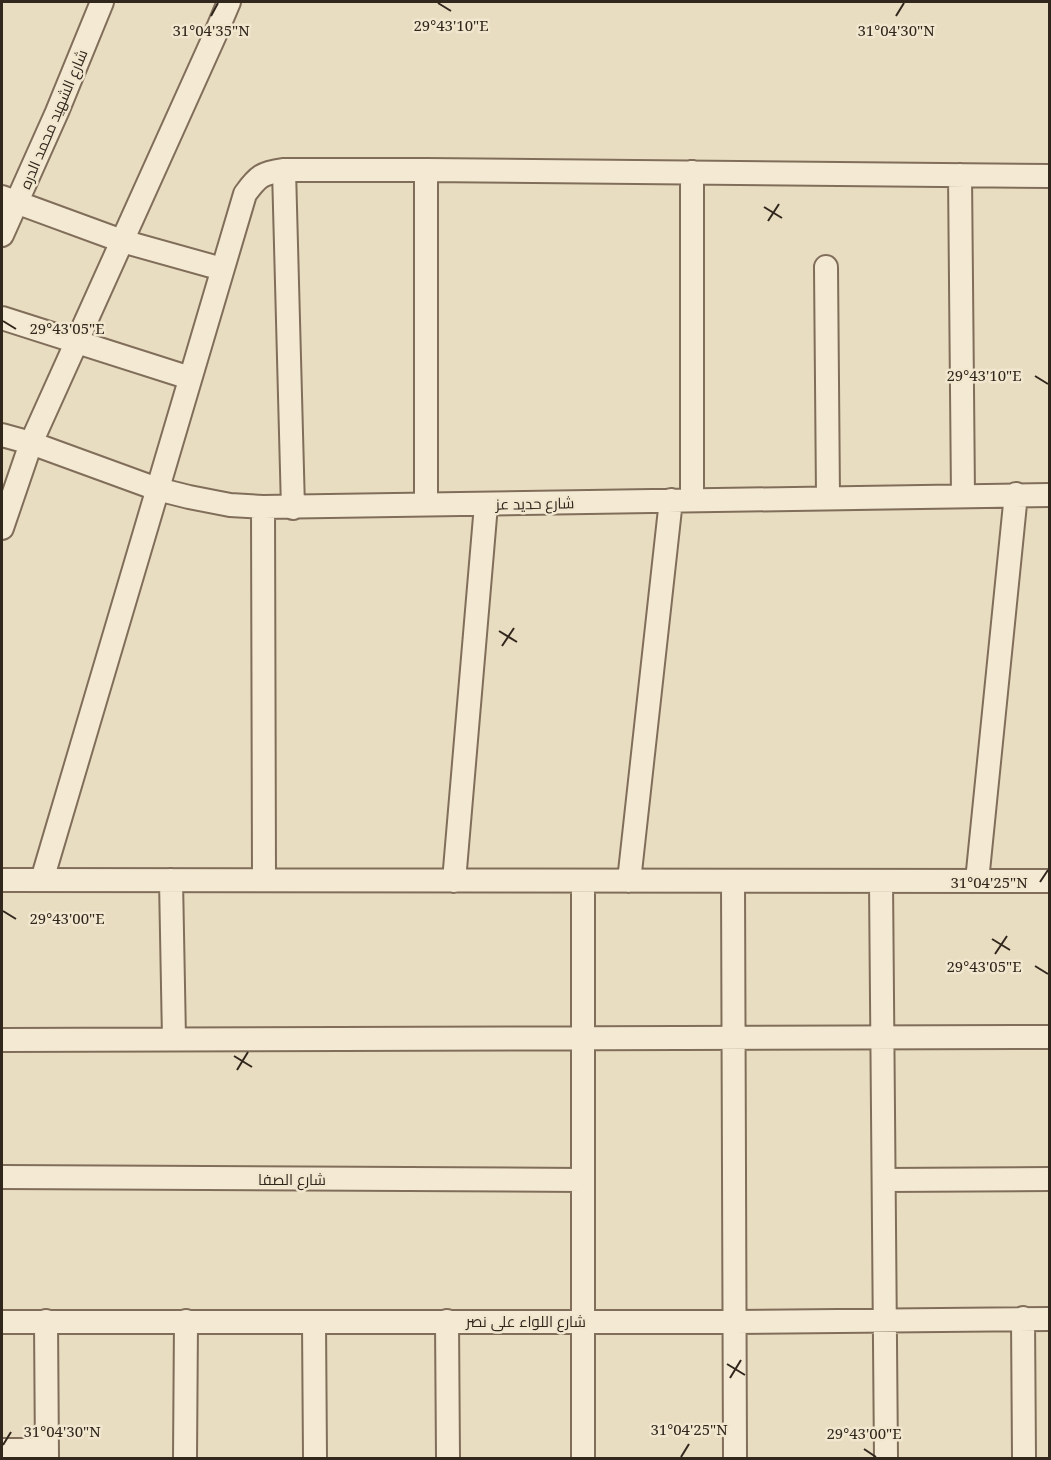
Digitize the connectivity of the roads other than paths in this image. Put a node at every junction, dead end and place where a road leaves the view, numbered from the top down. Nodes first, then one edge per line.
1 (102, 2) edge
2 (229, 2) edge
3 (284, 170) junction
4 (426, 170) junction
5 (692, 172) junction
6 (960, 175) junction
7 (1050, 176) edge
8 (9, 200) edge
9 (2, 235) edge
10 (122, 241) junction
11 (826, 267) dead end
12 (222, 269) junction
13 (2, 318) edge
14 (77, 342) junction
15 (190, 378) junction
16 (2, 435) edge
17 (31, 443) junction
18 (157, 489) junction
19 (1016, 494) junction
20 (963, 495) junction
21 (1050, 495) edge
22 (828, 497) junction
23 (681, 500) junction
24 (426, 504) junction
25 (486, 505) junction
26 (262, 507) junction
27 (293, 508) junction
28 (2, 528) edge
29 (2, 880) edge
30 (42, 880) junction
31 (171, 880) junction
32 (264, 880) junction
33 (454, 881) junction
34 (583, 881) junction
35 (629, 881) junction
36 (733, 881) junction
37 (881, 881) junction
38 (977, 881) junction
39 (1050, 881) edge
40 (883, 1037) junction
41 (1050, 1037) edge
42 (583, 1038) junction
43 (734, 1038) junction
44 (174, 1039) junction
45 (2, 1040) edge
46 (2, 1177) edge
47 (1050, 1179) edge
48 (583, 1180) junction
49 (884, 1180) junction
50 (1023, 1318) junction
51 (1050, 1319) edge
52 (885, 1320) junction
53 (46, 1321) junction
54 (447, 1321) junction
55 (583, 1321) junction
56 (2, 1322) edge
57 (186, 1322) junction
58 (315, 1322) junction
59 (734, 1322) junction
60 (2, 1450) edge
61 (47, 1454) edge
62 (185, 1458) edge
63 (315, 1458) edge
64 (448, 1458) edge
65 (583, 1458) edge
66 (735, 1458) edge
67 (886, 1458) edge
68 (1024, 1458) edge

1 - 8 street, شارع الشهيد محمد الدره
2 - 10 street
3 - 4 street
3 - 12 street
3 - 27 street
4 - 5 street
4 - 24 street
5 - 6 street
5 - 23 street
6 - 7 street
6 - 20 street
8 - 9 street, شارع الشهيد محمد الدره
8 - 10 street
10 - 12 street
10 - 14 street
11 - 22 street
12 - 15 street
13 - 14 street
14 - 15 street
14 - 17 street
15 - 18 street
16 - 17 street, شارع حديد عز
17 - 18 street, شارع حديد عز
17 - 28 street
18 - 26 street, شارع حديد عز
18 - 30 street
19 - 20 street, شارع حديد عز
19 - 21 street, شارع حديد عز
19 - 38 street
20 - 22 street, شارع حديد عز
22 - 23 street, شارع حديد عز
23 - 25 street, شارع حديد عز
23 - 35 street
24 - 25 street, شارع حديد عز
24 - 27 street, شارع حديد عز
25 - 33 street
26 - 27 street, شارع حديد عز
26 - 32 street
29 - 30 street
30 - 31 street
31 - 32 street
31 - 44 street
32 - 33 street
33 - 34 street
34 - 35 street
34 - 42 street
35 - 36 street
36 - 37 street
36 - 43 street
37 - 38 street
37 - 40 street
38 - 39 street
40 - 41 street
40 - 43 street
40 - 49 street
42 - 43 street
42 - 44 street
42 - 48 street
43 - 59 street
44 - 45 street
46 - 48 street, شارع الصفا
47 - 49 street
48 - 55 street
49 - 52 street
50 - 51 street, شارع اللواء على نصر
50 - 52 street, شارع اللواء على نصر
50 - 68 street
52 - 59 street, شارع اللواء على نصر
52 - 67 street
53 - 56 street, شارع اللواء على نصر
53 - 57 street, شارع اللواء على نصر
53 - 61 street
54 - 55 street, شارع اللواء على نصر
54 - 58 street, شارع اللواء على نصر
54 - 64 street
55 - 59 street, شارع اللواء على نصر
55 - 65 street
57 - 58 street, شارع اللواء على نصر
57 - 62 street
58 - 63 street
59 - 66 street
60 - 61 street

